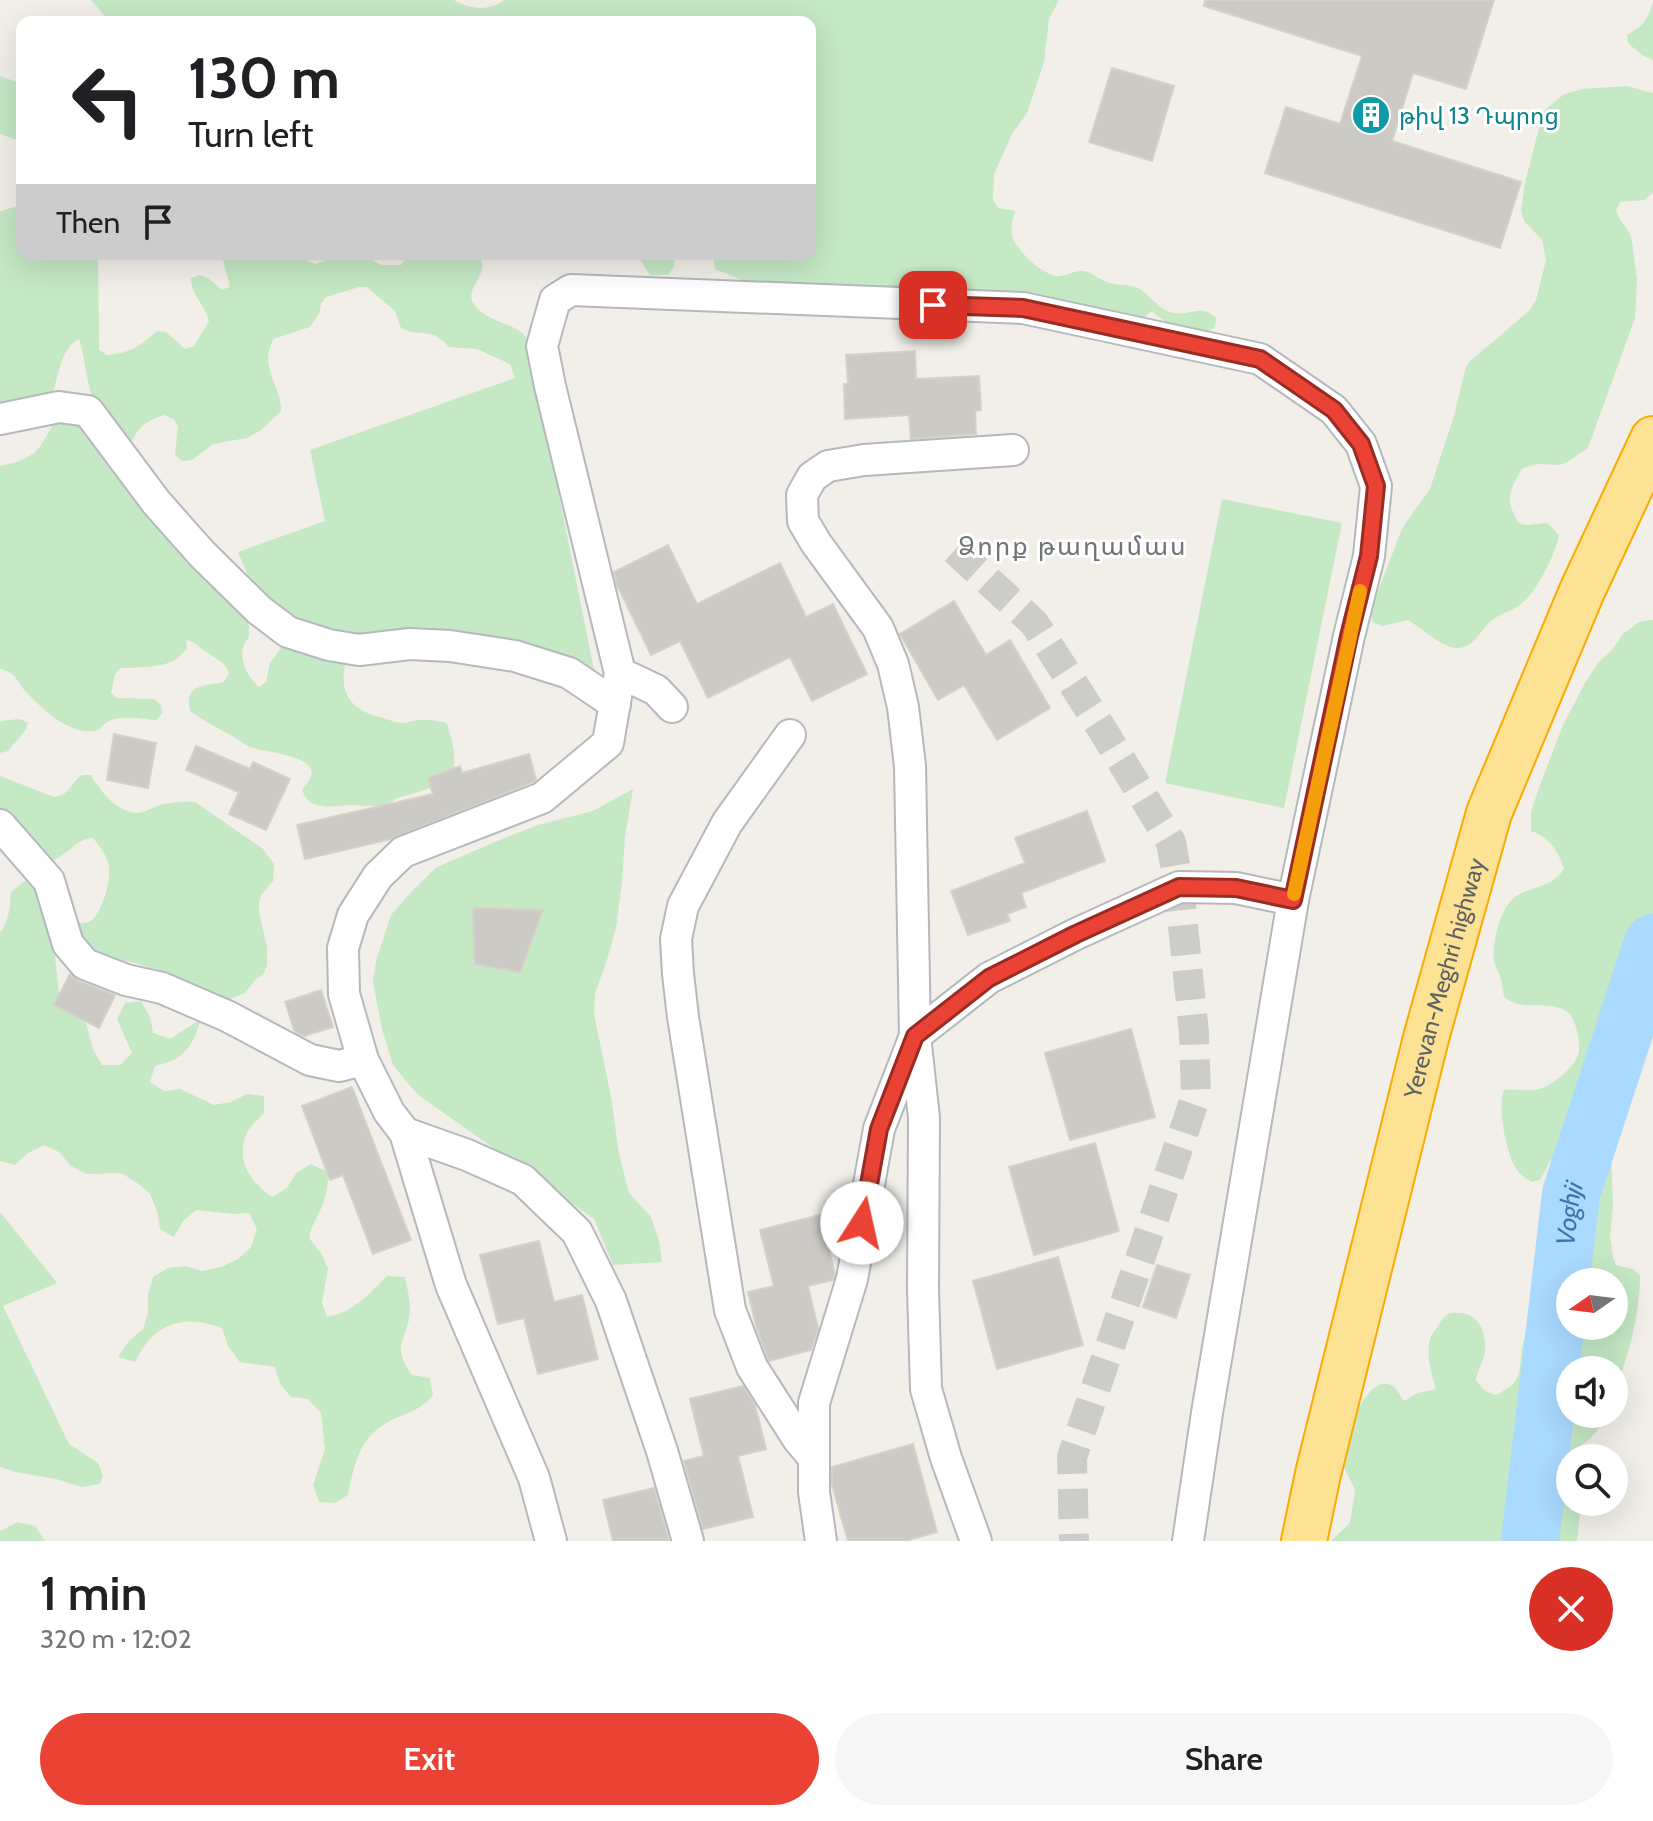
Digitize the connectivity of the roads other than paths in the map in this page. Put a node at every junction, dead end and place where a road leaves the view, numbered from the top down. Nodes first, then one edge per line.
1 (0, 419) edge
2 (1653, 439) edge
3 (1013, 450) dead end
4 (620, 673) junction
5 (615, 704) junction
6 (672, 707) dead end
7 (790, 735) dead end
8 (0, 825) edge
9 (1293, 900) junction
10 (915, 1036) junction
11 (363, 1060) junction
12 (405, 1133) junction
13 (814, 1458) junction
14 (551, 1541) edge
15 (688, 1541) edge
16 (821, 1541) edge
17 (976, 1541) edge
18 (1188, 1541) edge
19 (1304, 1541) edge

1 - 5 street
2 - 19 highway, Yerevan-Meghri highway
3 - 10 street
4 - 5 street
4 - 6 street
4 - 9 street
5 - 11 street
7 - 13 street
8 - 11 street
9 - 10 street
9 - 18 street
10 - 13 street
10 - 17 street
11 - 12 street
12 - 14 street
12 - 15 street
13 - 16 street

